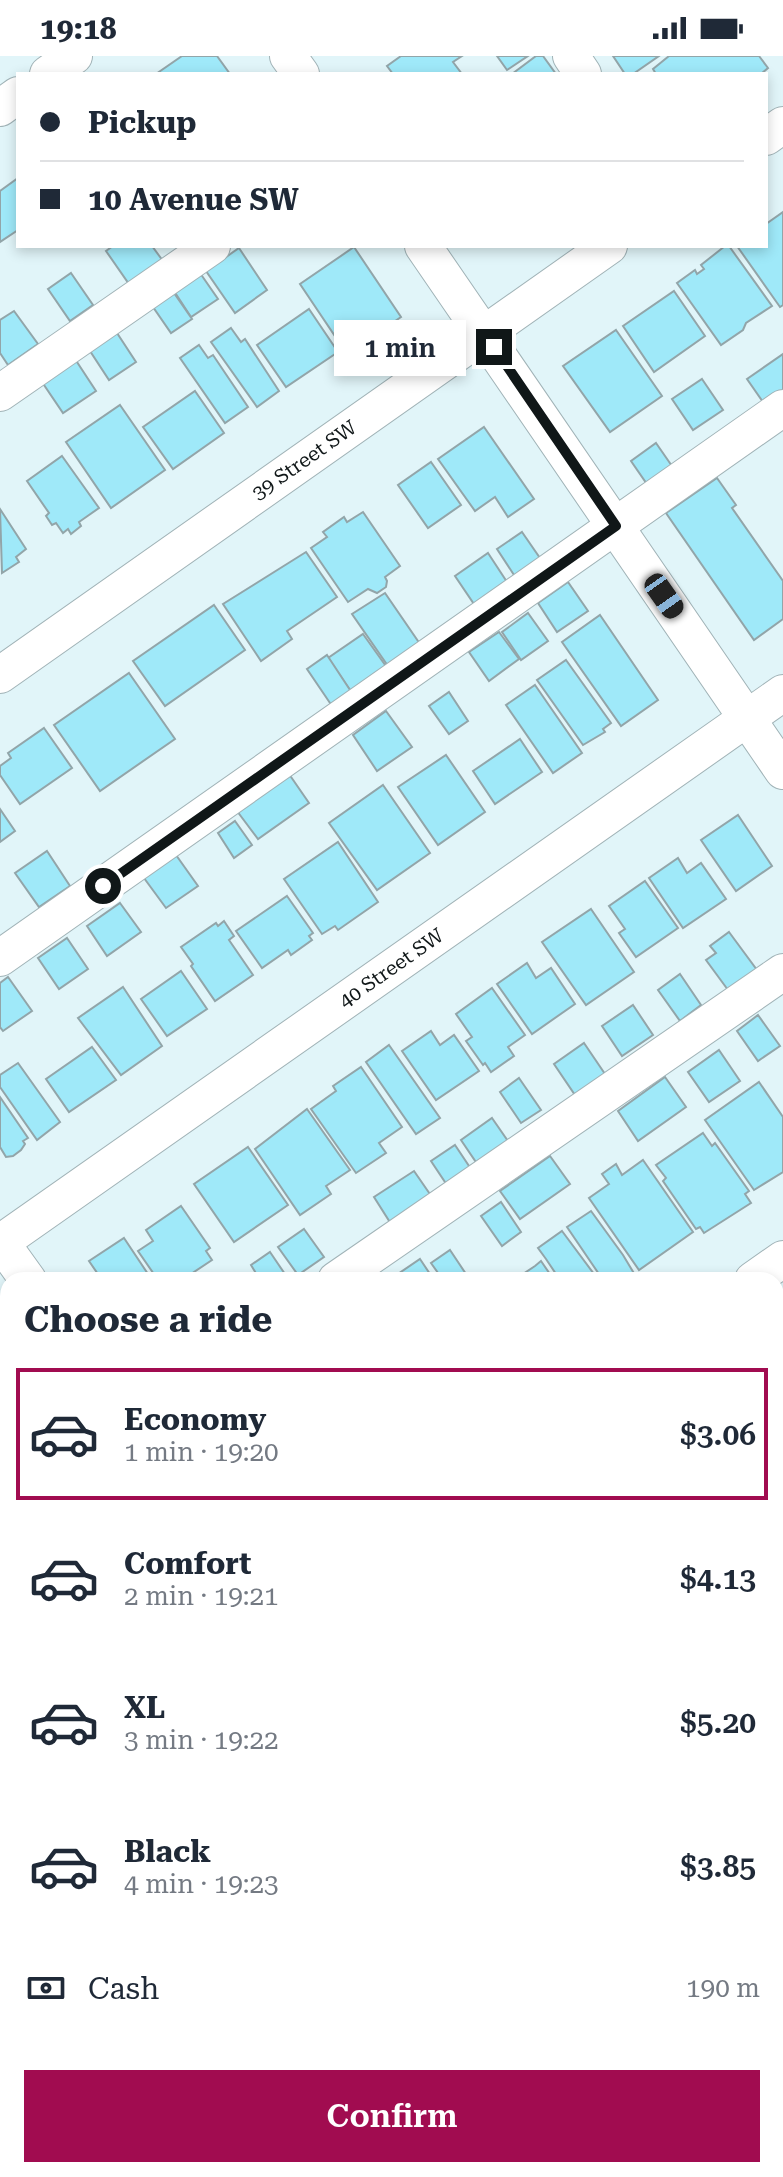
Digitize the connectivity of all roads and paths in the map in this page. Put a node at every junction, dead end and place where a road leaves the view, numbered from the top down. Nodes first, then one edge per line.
1 (74, 56) edge
2 (51, 72) edge
3 (209, 248) edge
4 (424, 248) edge
5 (606, 248) edge
6 (484, 332) junction
7 (0, 393) edge
8 (783, 408) edge
9 (616, 526) junction
10 (0, 675) edge
11 (783, 693) edge
12 (747, 718) junction
13 (783, 771) edge
14 (0, 958) edge
15 (783, 972) edge
16 (0, 1242) edge
17 (783, 1259) edge
18 (22, 1272) edge
19 (348, 1272) edge
20 (764, 1272) edge

1 - 2 street
3 - 7 street
4 - 6 street
5 - 6 street, 39 Street SW
6 - 9 street
6 - 10 street, 39 Street SW
8 - 9 street
9 - 12 street
9 - 14 street
11 - 12 street, 40 Street SW
12 - 13 street
12 - 16 street, 40 Street SW
15 - 19 street
16 - 18 street
17 - 20 street

